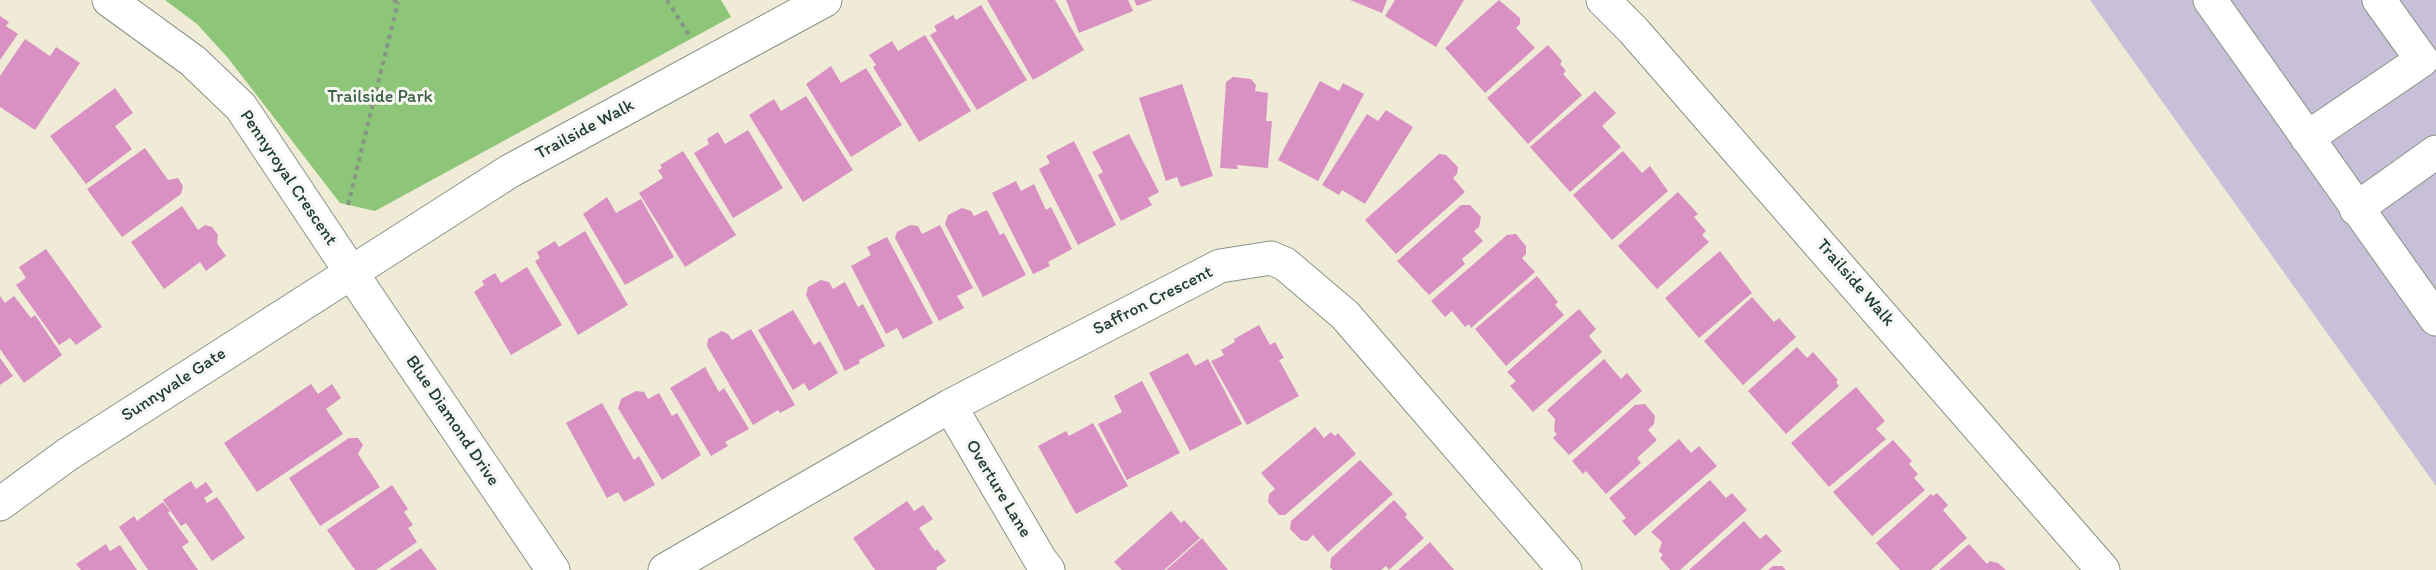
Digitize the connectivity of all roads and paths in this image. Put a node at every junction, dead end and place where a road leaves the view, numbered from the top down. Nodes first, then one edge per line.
1 (109, 0) edge
2 (667, 0) edge
3 (825, 0) edge
4 (1603, 0) edge
5 (2210, 0) edge
6 (2379, 0) edge
7 (397, 1) edge
8 (707, 63) junction
9 (2307, 138) junction
10 (2436, 152) edge
11 (2356, 208) junction
12 (346, 209) dead end
13 (351, 271) junction
14 (2436, 319) edge
15 (950, 406) junction
16 (0, 504) edge
17 (553, 570) edge
18 (665, 570) edge
19 (1048, 570) edge
20 (1565, 570) edge
21 (2103, 570) edge

1 - 13 street, Pennyroyal Crescent
2 - 8 path
3 - 8 street, Trailside Walk
4 - 21 street, Trailside Walk
5 - 9 street
6 - 9 street
7 - 12 path
8 - 13 street, Trailside Walk
9 - 11 street
10 - 11 street
11 - 14 street
13 - 16 street, Sunnyvale Gate
13 - 17 street, Blue Diamond Drive
15 - 18 street, Saffron Crescent
15 - 19 street, Overture Lane
15 - 20 street, Saffron Crescent

